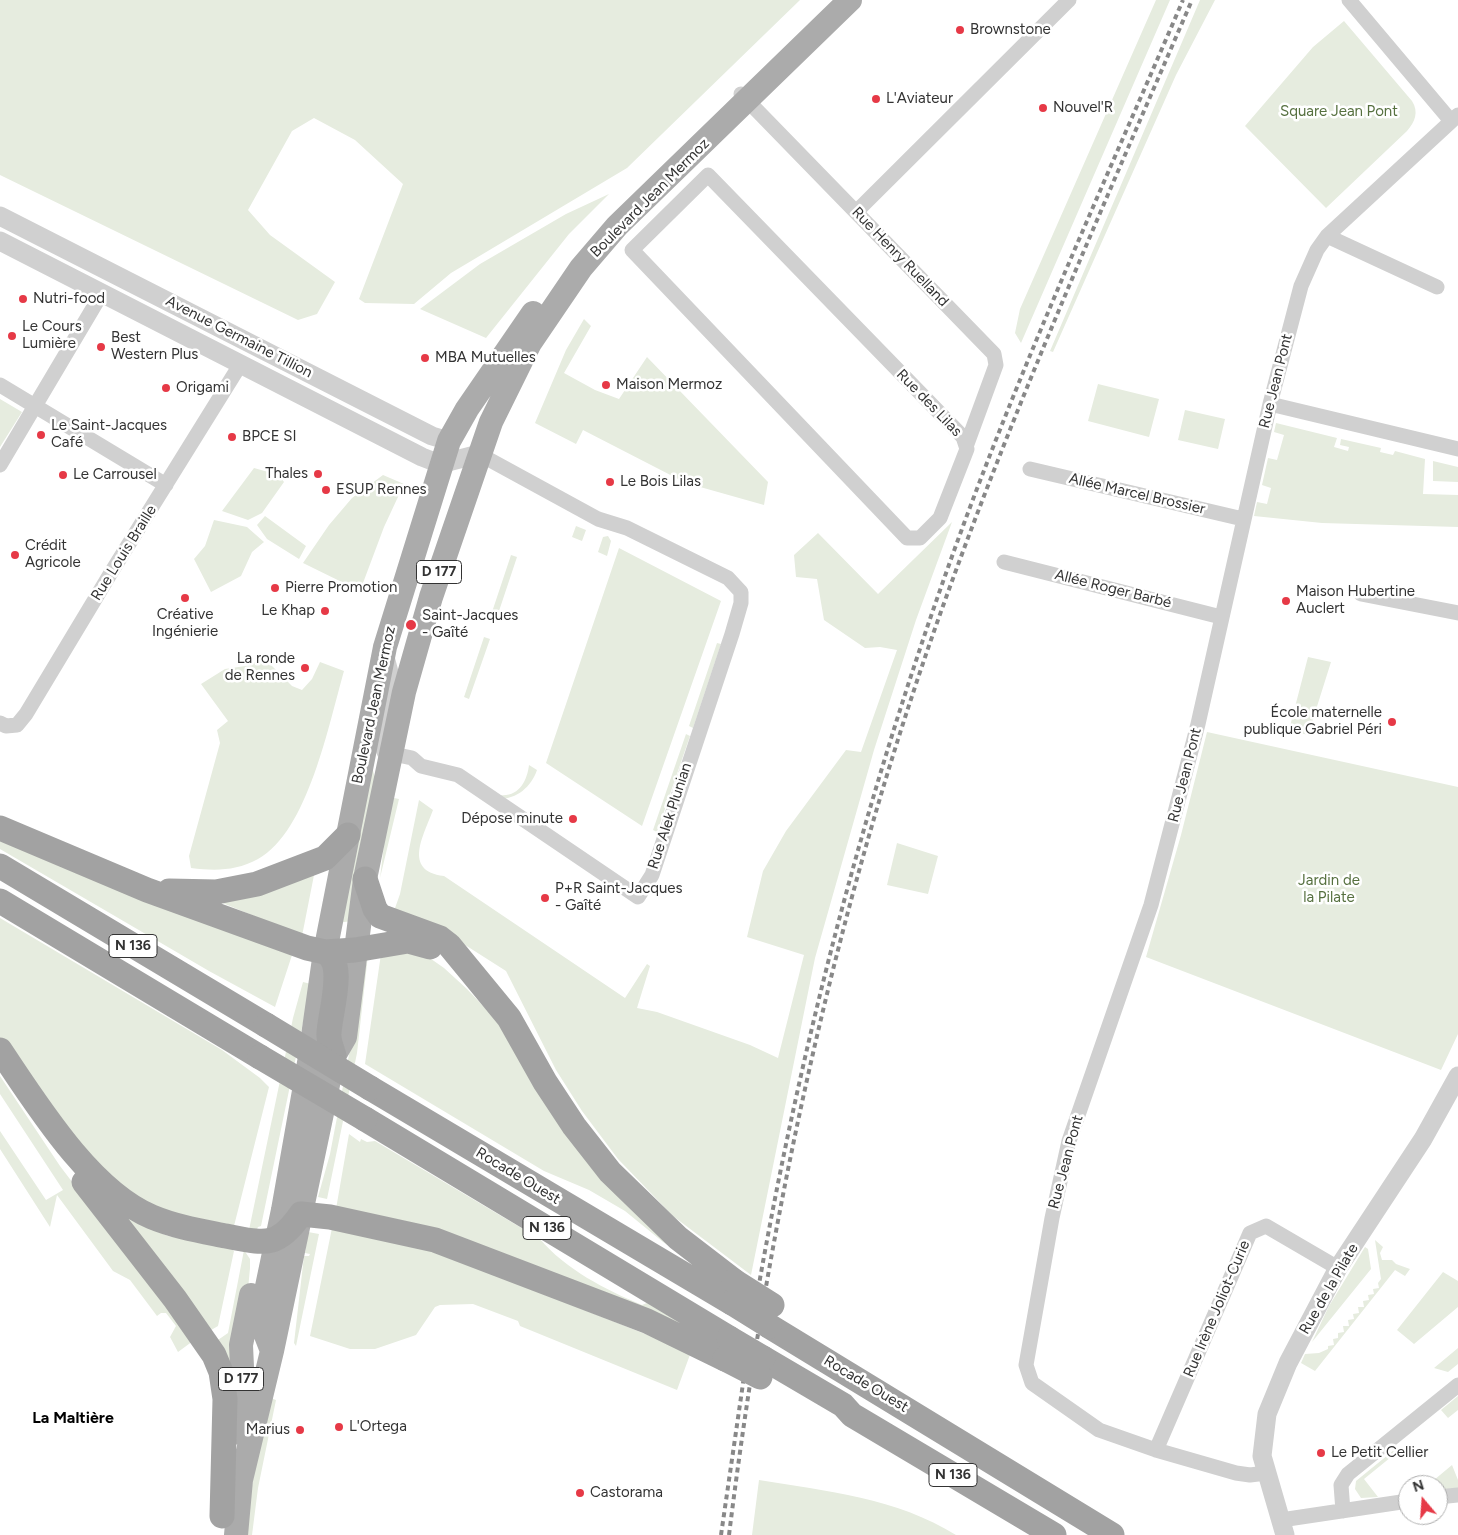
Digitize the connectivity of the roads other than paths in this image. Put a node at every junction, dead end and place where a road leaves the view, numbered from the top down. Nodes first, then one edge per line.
1 (833, 0) edge
2 (850, 0) edge
3 (1069, 0) edge
4 (1349, 0) edge
5 (743, 96) junction
6 (1454, 118) edge
7 (857, 212) junction
8 (0, 216) edge
9 (1327, 236) junction
10 (0, 241) edge
11 (1438, 288) dead end
12 (102, 293) junction
13 (240, 365) junction
14 (0, 385) edge
15 (1270, 404) junction
16 (35, 406) junction
17 (967, 444) junction
18 (1458, 449) edge
19 (456, 455) junction
20 (0, 465) edge
21 (1030, 469) dead end
22 (166, 484) junction
23 (1243, 519) junction
24 (1004, 562) dead end
25 (1361, 594) dead end
26 (1458, 613) edge
27 (1221, 617) junction
28 (384, 647) junction
29 (0, 723) edge
30 (392, 754) junction
31 (0, 828) edge
32 (348, 835) junction
33 (0, 866) edge
34 (365, 879) junction
35 (146, 890) junction
36 (0, 901) edge
37 (355, 950) junction
38 (325, 952) junction
39 (475, 978) junction
40 (312, 1032) junction
41 (0, 1050) edge
42 (334, 1056) junction
43 (1458, 1076) edge
44 (52, 1127) junction
45 (292, 1212) junction
46 (270, 1241) junction
47 (1338, 1268) junction
48 (733, 1292) junction
49 (727, 1349) junction
50 (272, 1351) junction
51 (1458, 1384) edge
52 (1156, 1450) junction
53 (1266, 1473) junction
54 (1398, 1503) edge
55 (1343, 1511) junction
56 (226, 1528) edge
57 (1283, 1528) edge
58 (1054, 1535) edge
59 (1112, 1535) edge

1 - 5 main road, Boulevard Jean Mermoz
2 - 5 main road, Boulevard Jean Mermoz
3 - 7 street
4 - 6 street
5 - 7 street, Rue Henry Ruelland
5 - 19 main road, Boulevard Jean Mermoz
5 - 19 main road, Boulevard Jean Mermoz
6 - 9 street, Rue Jean Pont
7 - 17 street, Rue Henry Ruelland
8 - 19 street, Avenue Germaine Tillion
9 - 11 street
9 - 15 street, Rue Jean Pont
10 - 12 street, Avenue Germaine Tillion
12 - 13 street, Avenue Germaine Tillion
12 - 16 street
13 - 19 street, Avenue Germaine Tillion
13 - 22 street, Rue Louis Braille
14 - 16 street
15 - 18 street
15 - 23 street, Rue Jean Pont
16 - 20 street
16 - 22 street
17 - 17 street, Rue des Lilas
19 - 28 main road, Boulevard Jean Mermoz
19 - 30 main road, Boulevard Jean Mermoz / D 177
19 - 30 street, Rue Alek Plunian
21 - 23 street, Allée Marcel Brossier
22 - 29 street, Rue Louis Braille
23 - 27 street, Rue Jean Pont
24 - 27 street, Allée Roger Barbé
25 - 26 street
27 - 52 street, Rue Jean Pont
28 - 30 street
28 - 32 main road, Boulevard Jean Mermoz
30 - 34 main road, Boulevard Jean Mermoz / D 177
31 - 35 highway
32 - 35 highway
32 - 38 main road, Boulevard Jean Mermoz
33 - 48 highway, Rocade Ouest / N 136, bridge
34 - 37 main road, Boulevard Jean Mermoz / D 177
34 - 39 highway
35 - 38 highway
36 - 49 highway, Rocade Ouest / N 136, bridge
37 - 38 highway
37 - 39 highway
37 - 42 main road, D 177
38 - 40 main road, D 177
38 - 42 highway
39 - 48 highway
40 - 45 main road
40 - 46 main road, D 177
41 - 44 highway
42 - 45 main road, D 177
43 - 47 street, Rue de la Pilate
44 - 46 highway
44 - 56 highway
45 - 46 highway
45 - 49 highway
45 - 50 main road, D 177
46 - 50 main road
46 - 56 main road, D 177
47 - 52 street, Rue Irène Joliot-Curie
47 - 53 street, Rue de la Pilate
48 - 59 highway, Rocade Ouest / N 136, bridge
49 - 58 highway, Rocade Ouest / N 136, bridge
50 - 56 main road, D 177
51 - 55 street
52 - 53 street
53 - 57 street, Rue de la Pilate
54 - 55 street
55 - 57 street

